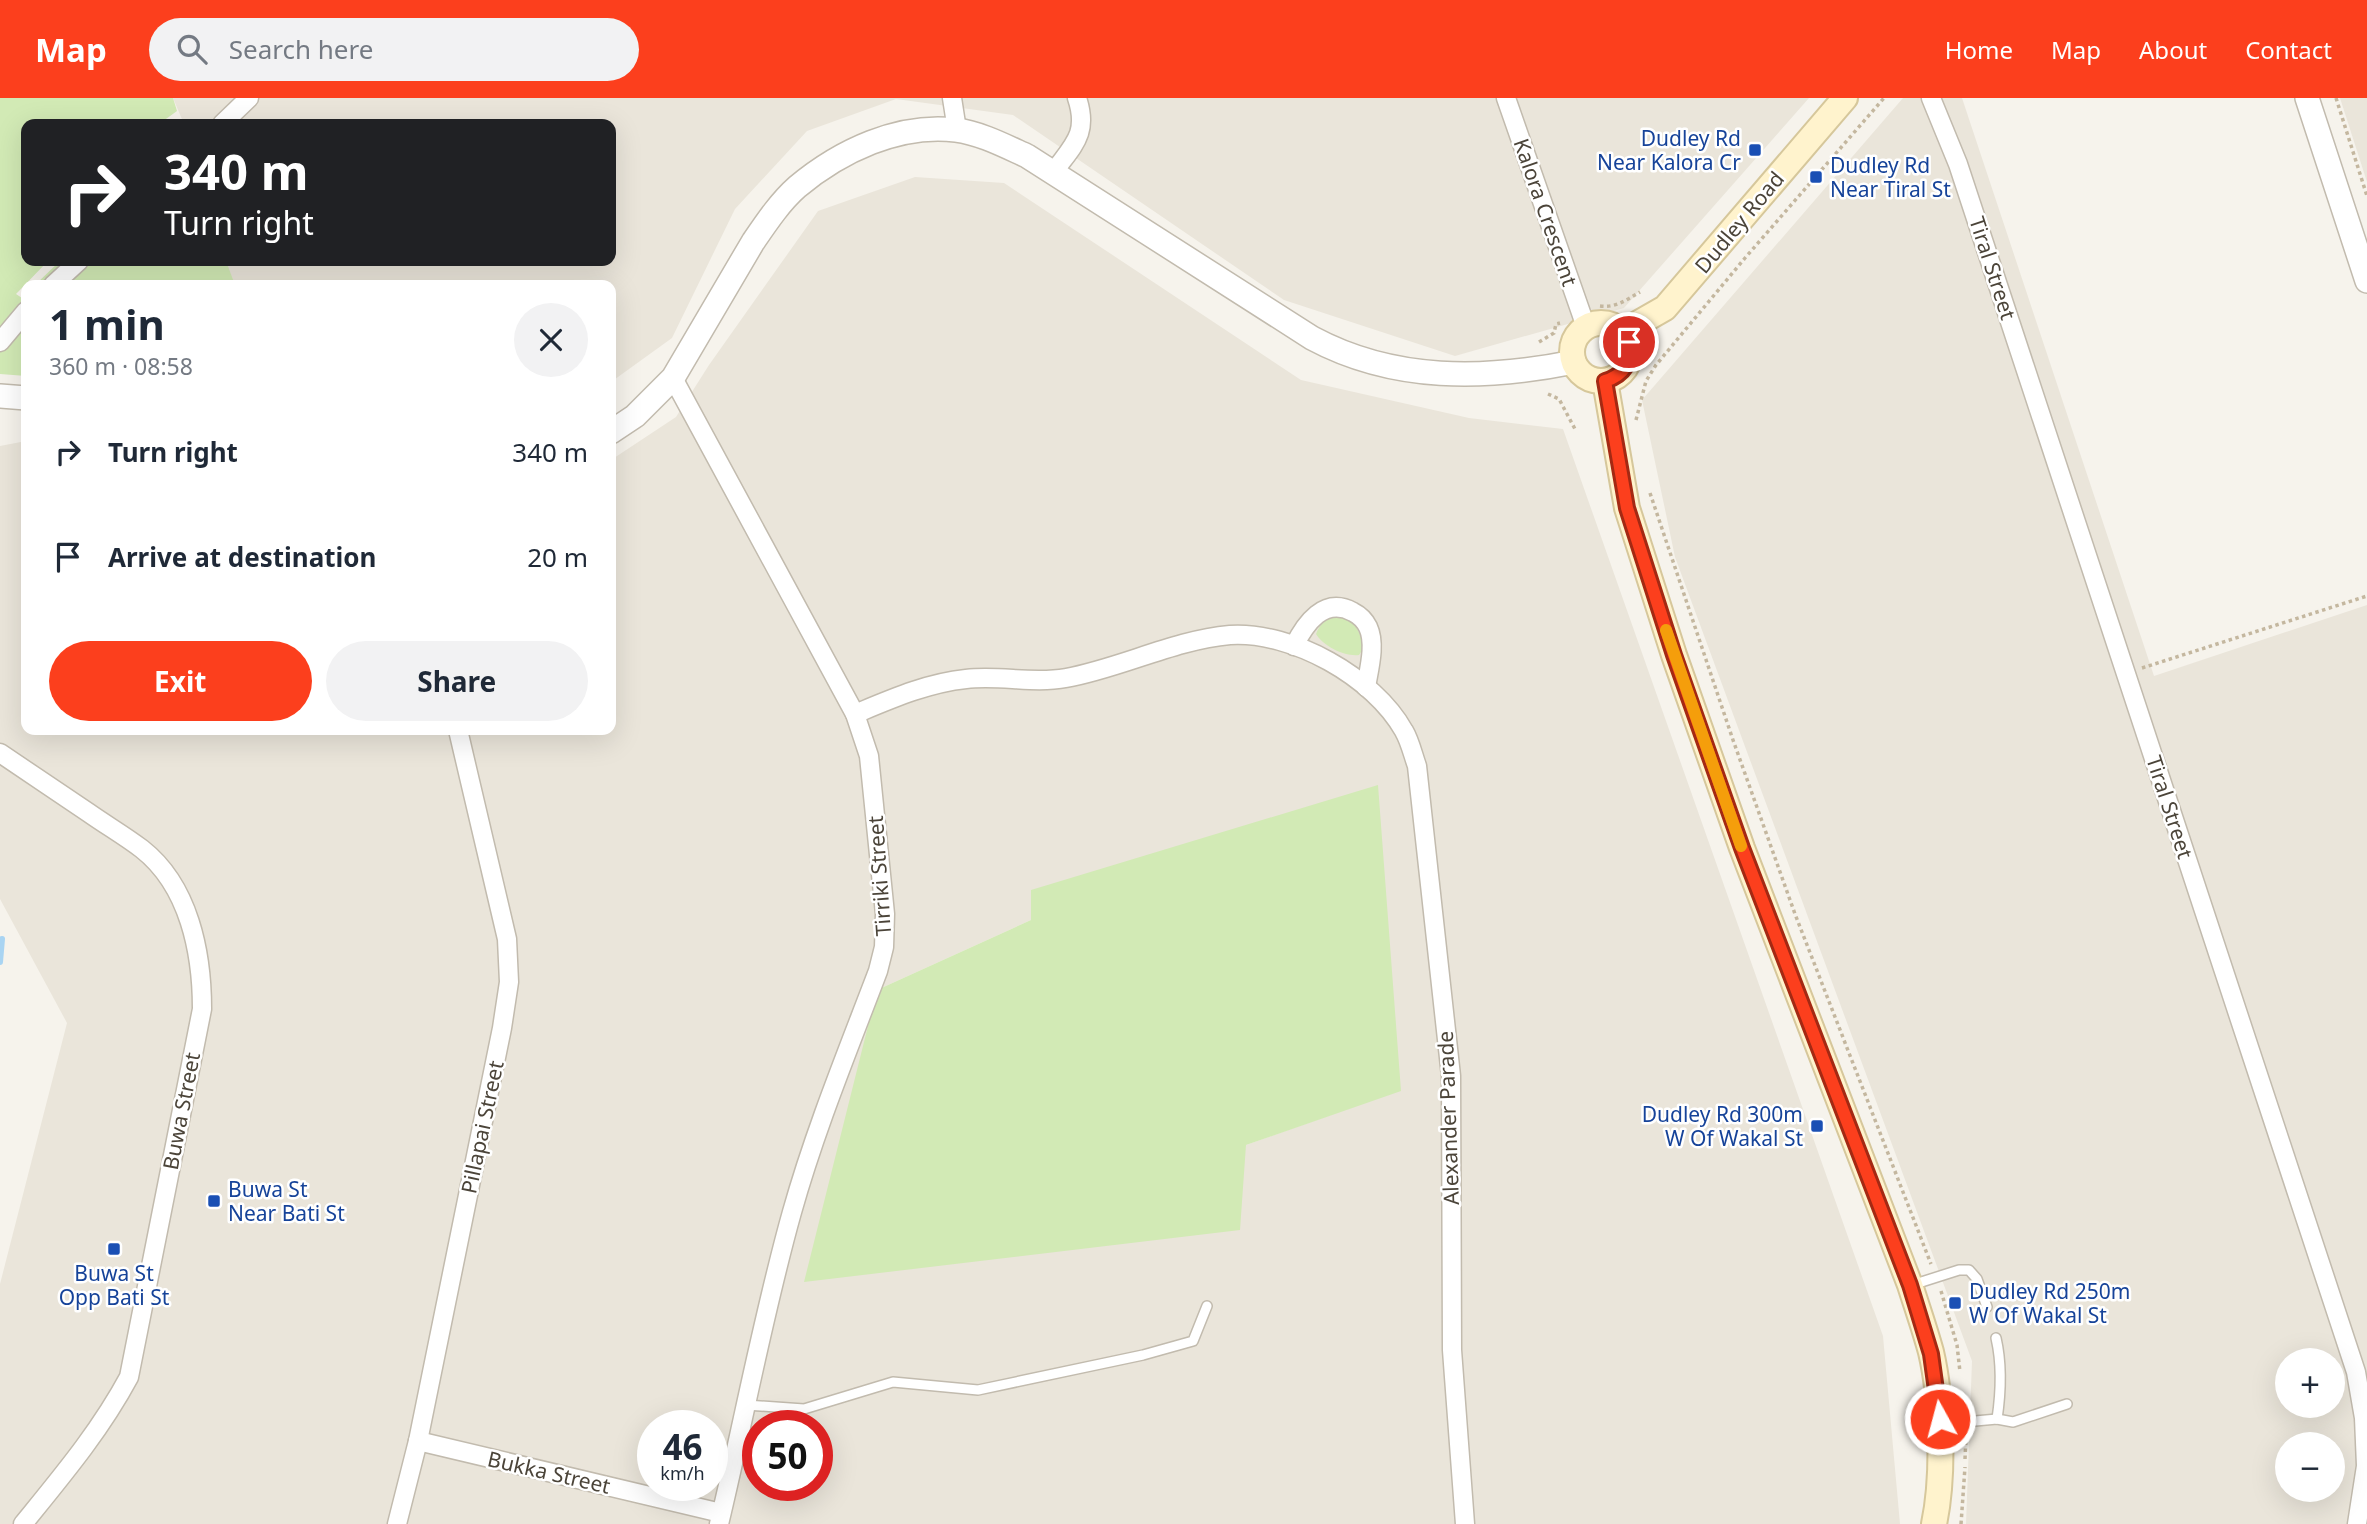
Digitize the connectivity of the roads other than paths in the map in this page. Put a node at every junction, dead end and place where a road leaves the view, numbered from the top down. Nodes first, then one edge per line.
1 (249, 98) edge
2 (952, 98) edge
3 (1077, 98) edge
4 (1506, 98) edge
5 (1844, 98) edge
6 (1931, 98) edge
7 (2307, 98) edge
8 (227, 119) edge
9 (957, 130) junction
10 (1054, 173) junction
11 (74, 266) edge
12 (58, 280) edge
13 (2367, 281) edge
14 (1593, 316) junction
15 (21, 317) edge
16 (1623, 332) junction
17 (0, 342) edge
18 (1574, 362) junction
19 (673, 378) junction
20 (1605, 381) junction
21 (0, 396) edge
22 (21, 398) edge
23 (616, 429) edge
24 (1294, 646) junction
25 (1366, 687) junction
26 (855, 714) junction
27 (459, 735) edge
28 (0, 753) edge
29 (1910, 1285) junction
30 (1207, 1306) dead end
31 (1987, 1307) dead end
32 (1996, 1338) dead end
33 (2067, 1404) dead end
34 (744, 1405) junction
35 (1997, 1419) junction
36 (1940, 1424) junction
37 (418, 1441) junction
38 (720, 1518) edge
39 (23, 1524) edge
40 (397, 1524) edge
41 (1465, 1524) edge
42 (1934, 1524) edge
43 (2357, 1524) edge

1 - 8 street
2 - 9 street
3 - 10 street
4 - 14 street, Kalora Crescent
5 - 16 main road, Dudley Road
6 - 43 street, Tiral Street
7 - 13 street
9 - 10 street
9 - 19 street
10 - 18 street
11 - 12 street
14 - 16 main road
14 - 18 main road
15 - 17 street
16 - 20 main road
18 - 20 main road
19 - 23 street
19 - 26 street, Tirriki Street
20 - 29 main road
21 - 22 street
24 - 25 street, Alexander Parade
24 - 25 street
24 - 26 street, Alexander Parade
25 - 41 street, Alexander Parade
26 - 34 street, Tirriki Street
27 - 37 street, Pillapai Street
28 - 39 street, Buwa Street
29 - 31 lane
29 - 36 main road
30 - 34 lane
32 - 35 lane
33 - 35 lane
34 - 38 street, Tirriki Street
35 - 36 lane
36 - 42 main road
37 - 38 street, Bukka Street
37 - 40 street, Pillapai Street

